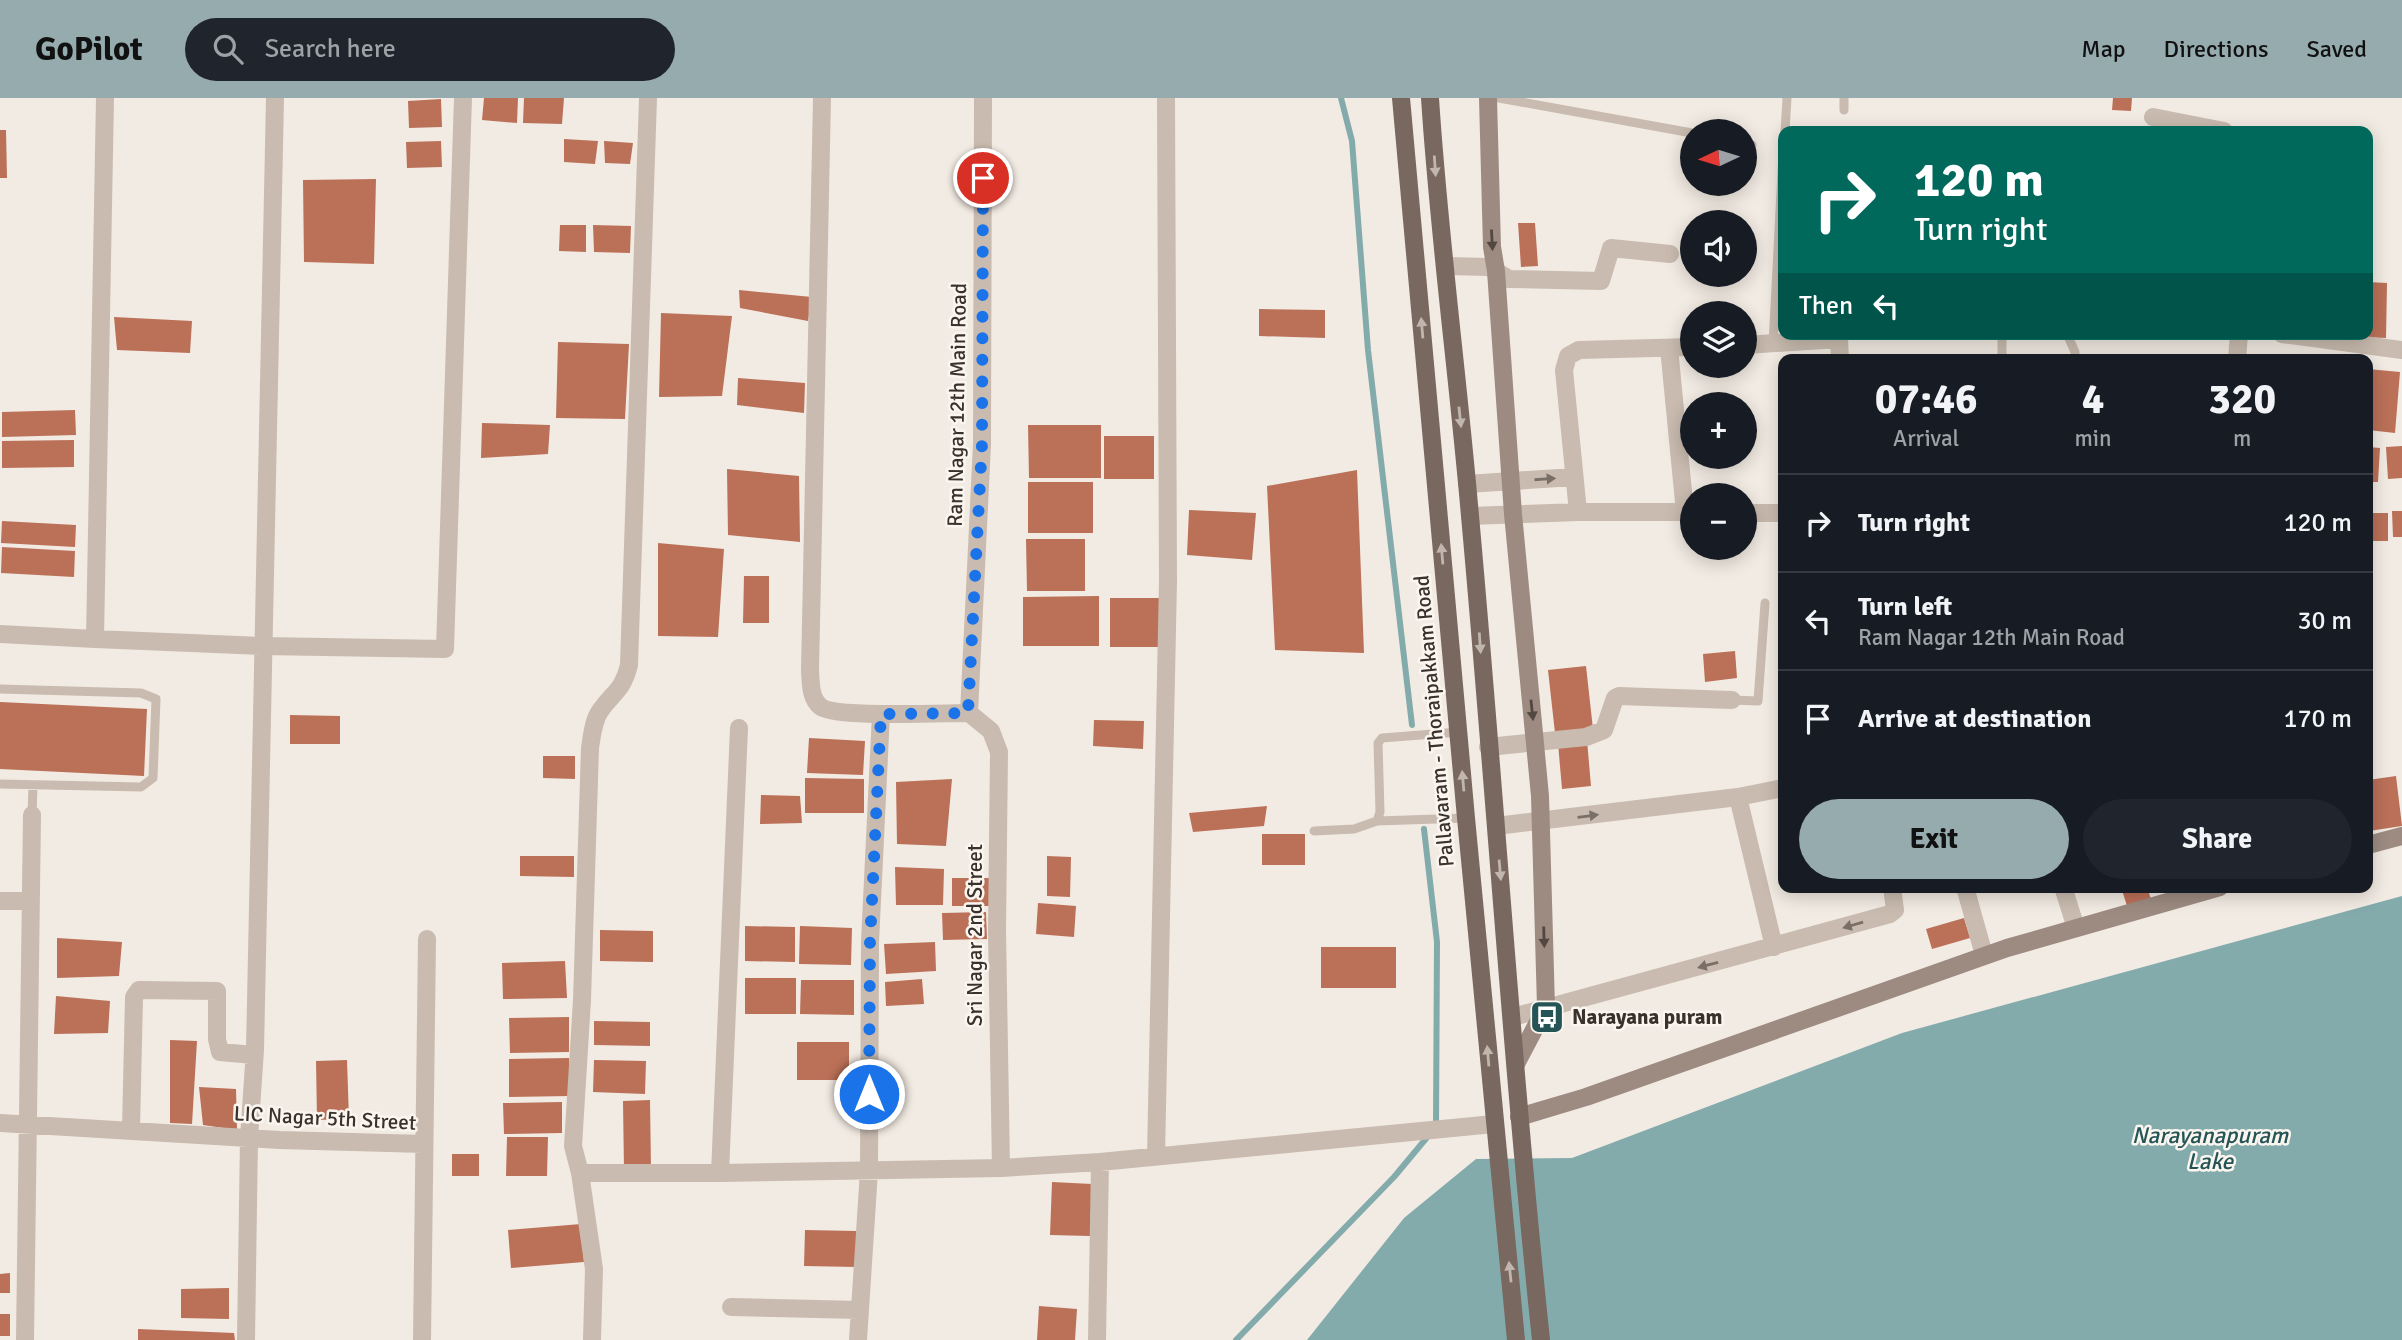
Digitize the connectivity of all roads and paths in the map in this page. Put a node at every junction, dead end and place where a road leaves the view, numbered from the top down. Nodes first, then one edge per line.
1 (105, 98) edge
2 (275, 98) edge
3 (463, 98) edge
4 (648, 98) edge
5 (822, 98) edge
6 (983, 98) edge
7 (1166, 98) edge
8 (1401, 98) edge
9 (1430, 98) edge
10 (1488, 98) edge
11 (1499, 98) edge
12 (1787, 98) edge
13 (1844, 98) edge
14 (1844, 110) dead end
15 (2153, 117) dead end
16 (1784, 126) edge
17 (2199, 126) edge
18 (1680, 131) edge
19 (1778, 249) edge
20 (1671, 254) dead end
21 (1445, 266) junction
22 (1496, 271) junction
23 (1826, 340) edge
24 (2327, 340) edge
25 (1773, 344) junction
26 (1757, 345) edge
27 (1670, 348) junction
28 (1680, 348) edge
29 (2402, 350) edge
30 (1574, 477) junction
31 (1511, 481) junction
32 (1685, 483) edge
33 (1467, 484) junction
34 (1578, 512) junction
35 (1680, 512) edge
36 (1757, 513) edge
37 (1778, 513) edge
38 (1513, 514) junction
39 (1470, 516) junction
40 (1765, 603) dead end
41 (0, 634) edge
42 (96, 639) junction
43 (263, 646) junction
44 (0, 689) edge
45 (1732, 700) joint
46 (968, 713) junction
47 (881, 714) junction
48 (739, 728) dead end
49 (1459, 732) junction
50 (1535, 742) junction
51 (1488, 747) junction
52 (0, 784) edge
53 (33, 786) junction
54 (1778, 789) edge
55 (1738, 797) junction
56 (32, 815) joint
57 (1466, 818) junction
58 (1377, 821) junction
59 (1540, 822) junction
60 (1496, 826) junction
61 (1314, 831) dead end
62 (2402, 836) edge
63 (2373, 844) edge
64 (1893, 893) edge
65 (1967, 893) edge
66 (2065, 893) edge
67 (2166, 895) edge
68 (0, 901) edge
69 (31, 901) junction
70 (2076, 928) junction
71 (427, 939) dead end
72 (1774, 947) junction
73 (1984, 955) junction
74 (1546, 1007) junction
75 (1513, 1017) junction
76 (254, 1055) junction
77 (1516, 1064) junction
78 (1519, 1117) junction
79 (0, 1124) edge
80 (29, 1124) junction
81 (1494, 1124) junction
82 (131, 1130) junction
83 (249, 1138) junction
84 (424, 1144) junction
85 (1157, 1156) junction
86 (1100, 1162) junction
87 (1001, 1168) junction
88 (869, 1171) junction
89 (580, 1173) junction
90 (720, 1173) junction
91 (732, 1307) dead end
92 (860, 1310) junction
93 (25, 1340) edge
94 (246, 1340) edge
95 (422, 1340) edge
96 (592, 1340) edge
97 (858, 1340) edge
98 (1097, 1340) edge
99 (1517, 1340) edge
100 (1541, 1340) edge

1 - 42 street
2 - 43 street
3 - 43 street
4 - 89 street
5 - 47 street
6 - 46 street, Ram Nagar 12th Main Road
7 - 85 street
49 -> 8 main road, Pallavaram - Thoraipakkam Road
9 -> 21 main road
10 -> 22 street
11 - 18 lane
12 - 16 lane
13 - 14 lane
15 - 17 street
19 - 25 lane
20 - 22 street
21 - 22 street
21 -> 33 main road
22 - 31 street
23 - 25 street
24 - 29 street
25 - 26 street
27 - 28 street
27 - 30 street
27 - 32 street
31 -> 30 street
30 - 34 street
31 - 33 street
31 - 38 street
33 - 39 main road
34 - 35 street
34 - 38 street
36 - 37 street
38 - 39 street
38 -> 50 street
39 -> 51 main road
40 - 45 lane
41 - 42 street
42 - 43 street
43 - 76 street
44 - 53 lane
45 - 50 street
46 - 47 street
46 - 87 street, Sri Nagar 2nd Street
47 - 88 street
48 - 90 street
57 -> 49 main road, Pallavaram - Thoraipakkam Road
49 - 58 lane
50 - 51 street
50 - 59 street
51 - 60 main road
52 - 53 lane
53 - 56 lane
54 - 55 street
59 -> 55 street
55 - 72 street
56 - 69 street
57 - 58 lane
81 -> 57 main road, Pallavaram - Thoraipakkam Road
58 - 61 lane
59 - 60 street
59 -> 74 street
60 -> 75 main road
62 - 63 street
64 -> 72 street
65 - 73 street
66 - 70 street
67 - 70 street
68 - 69 street
69 - 80 street
70 - 73 street
71 - 84 street
72 -> 74 street
73 - 78 street
74 - 75 street
74 - 77 street
75 - 77 main road
76 - 82 street
76 - 83 street
77 - 78 main road
78 - 100 main road
79 - 80 street, LIC Nagar 5th Street
80 - 82 street, LIC Nagar 5th Street
80 - 93 street
81 - 85 street
99 -> 81 main road, Pallavaram - Thoraipakkam Road
82 - 83 street, LIC Nagar 5th Street
83 - 84 street, LIC Nagar 5th Street
83 - 94 street
84 - 95 street, LIC Nagar 5th Street
85 - 86 street
86 - 87 street
86 - 98 street
87 - 88 street
88 - 90 street
88 - 92 street
89 - 90 street
89 - 96 street
91 - 92 street
92 - 97 street

